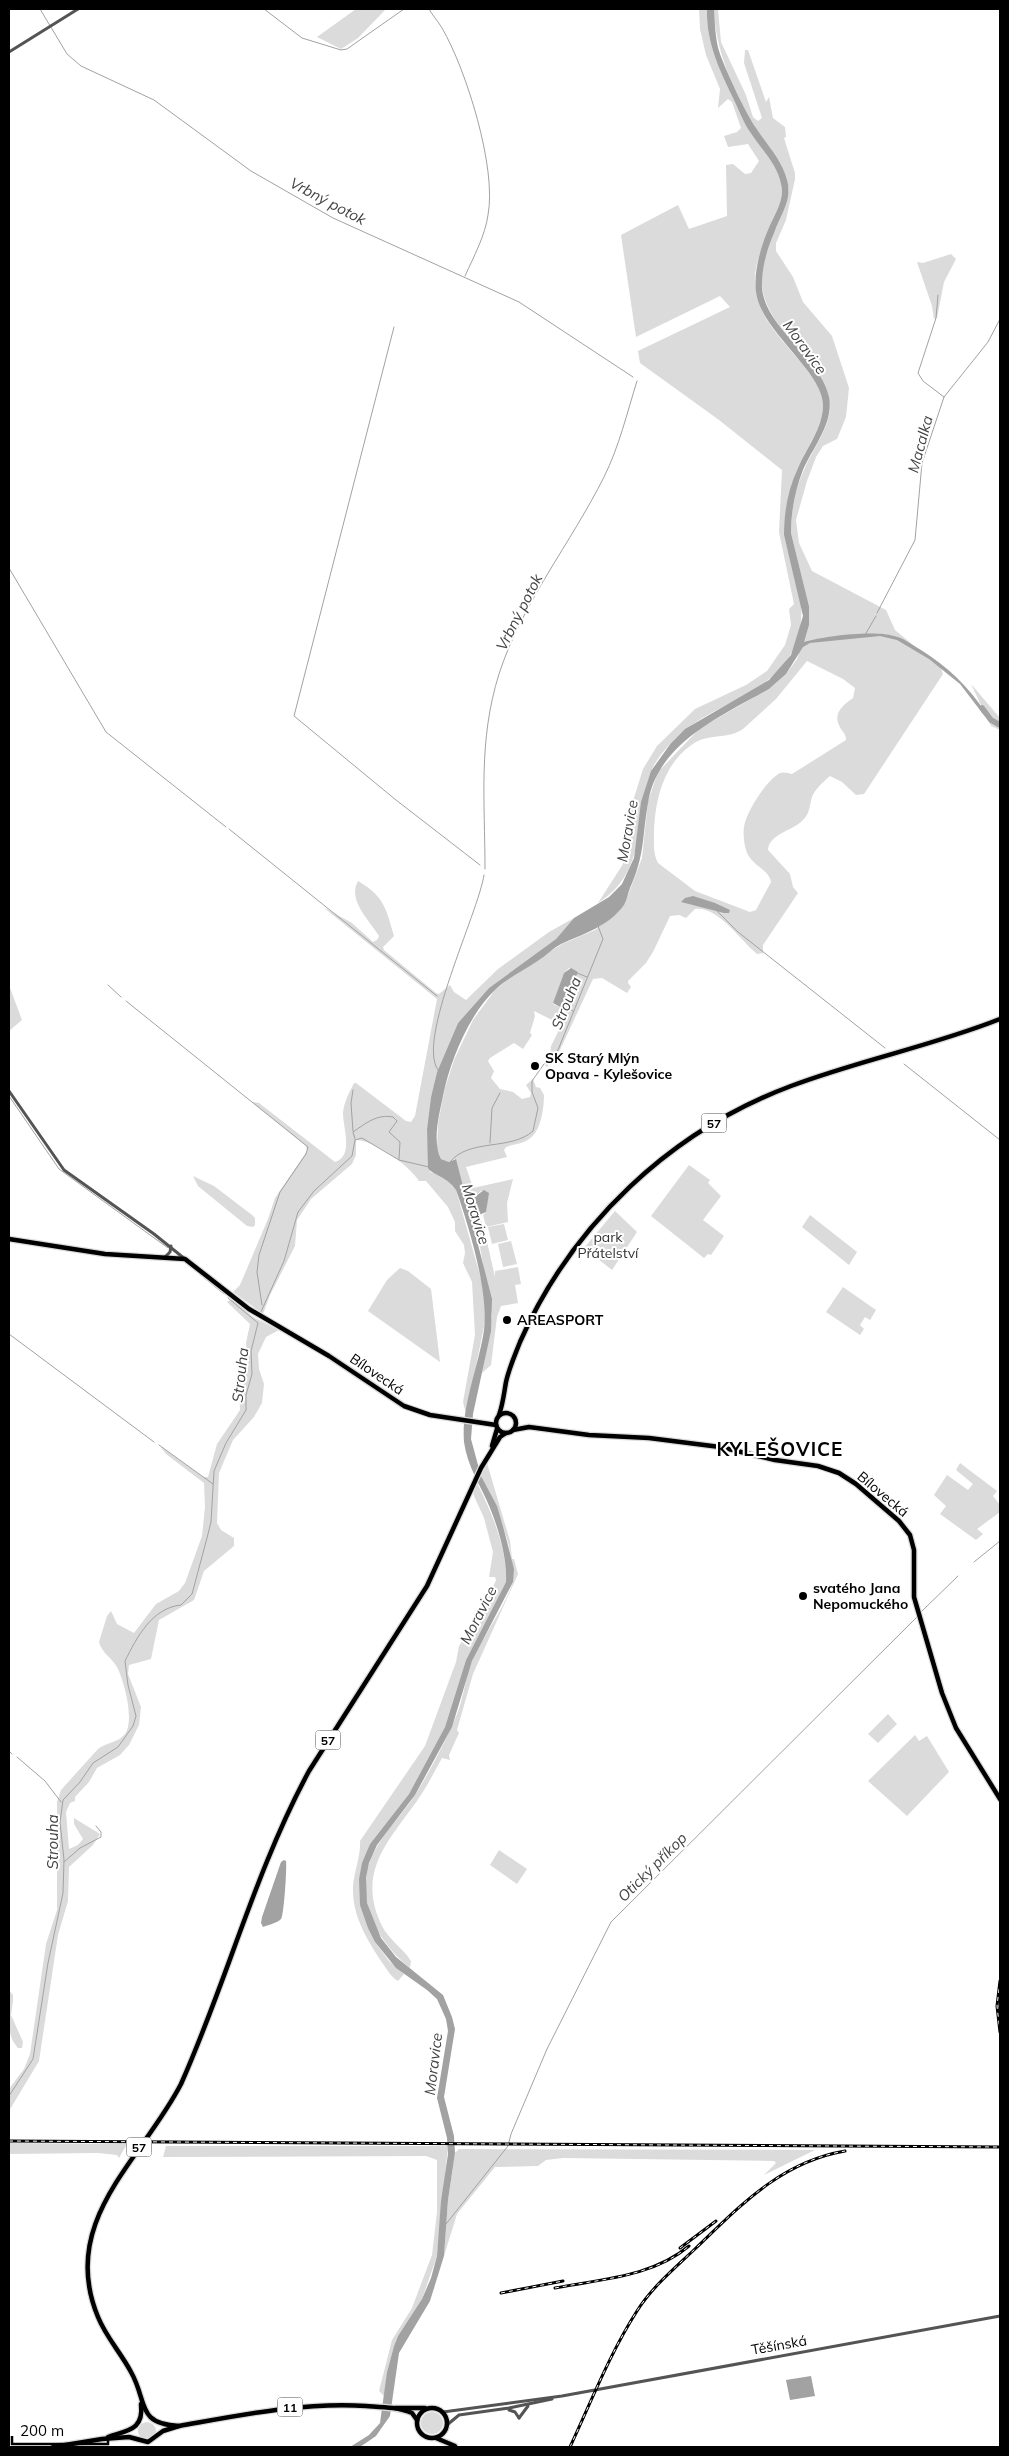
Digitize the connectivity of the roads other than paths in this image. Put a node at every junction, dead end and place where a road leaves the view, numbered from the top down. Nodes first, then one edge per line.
1 (78, 9) edge
2 (9, 52) edge
3 (1000, 1019) edge
4 (9, 1091) edge
5 (9, 1239) edge
6 (171, 1246) junction
7 (165, 1258) junction
8 (186, 1259) junction
9 (504, 1395) junction
10 (509, 1413) junction
11 (498, 1417) junction
12 (516, 1420) junction
13 (488, 1423) junction
14 (497, 1427) junction
15 (529, 1427) junction
16 (513, 1430) junction
17 (506, 1433) junction
18 (486, 1458) junction
19 (1000, 1799) edge
20 (1000, 2316) edge
21 (140, 2392) junction
22 (562, 2396) junction
23 (552, 2399) junction
24 (394, 2408) junction
25 (426, 2408) junction
26 (443, 2412) junction
27 (471, 2413) junction
28 (417, 2420) junction
29 (155, 2421) junction
30 (138, 2423) junction
31 (179, 2426) junction
32 (446, 2428) junction
33 (158, 2436) junction
34 (435, 2438) junction
35 (102, 2439) junction
36 (139, 2439) junction
37 (52, 2447) edge
38 (456, 2447) edge

1 - 2 street
3 - 9 main road, 57
4 - 6 street
5 - 7 main road
6 - 7 street
6 - 8 street
7 - 8 main road
8 - 13 main road, Bílovecká
9 - 10 main road, 57
9 - 11 main road, 57
10 - 11 main road
10 - 12 main road, Bílovecká / 57
11 - 13 main road
11 - 14 main road, 57
12 - 15 main road, Bílovecká
12 - 16 main road
13 - 14 main road, Bílovecká
14 - 17 main road
14 - 18 main road, 57
15 - 16 main road, Bílovecká
15 - 19 main road, Bílovecká
16 - 17 main road, Bílovecká / 57
17 - 18 main road, 57
18 - 21 main road, 57
20 - 22 street, Těšínská
21 - 29 main road, 57
21 - 30 main road, 57
22 - 23 street, Těšínská
22 - 26 street, Těšínská
23 - 27 street, Těšínská
23 - 27 street
24 - 25 main road, 11
24 - 28 main road, 11
24 - 31 main road, 11
25 - 26 main road, Těšínská
25 - 28 main road
26 - 32 main road
27 - 32 street, Těšínská
28 - 34 main road
29 - 30 main road, 11
29 - 31 main road, 11
29 - 33 main road
30 - 35 main road, 11
30 - 36 main road
31 - 33 main road, 11
32 - 34 main road, Těšínská
32 - 38 main road
33 - 36 main road, 11
34 - 38 main road
35 - 36 main road, 11
35 - 37 main road, 11

